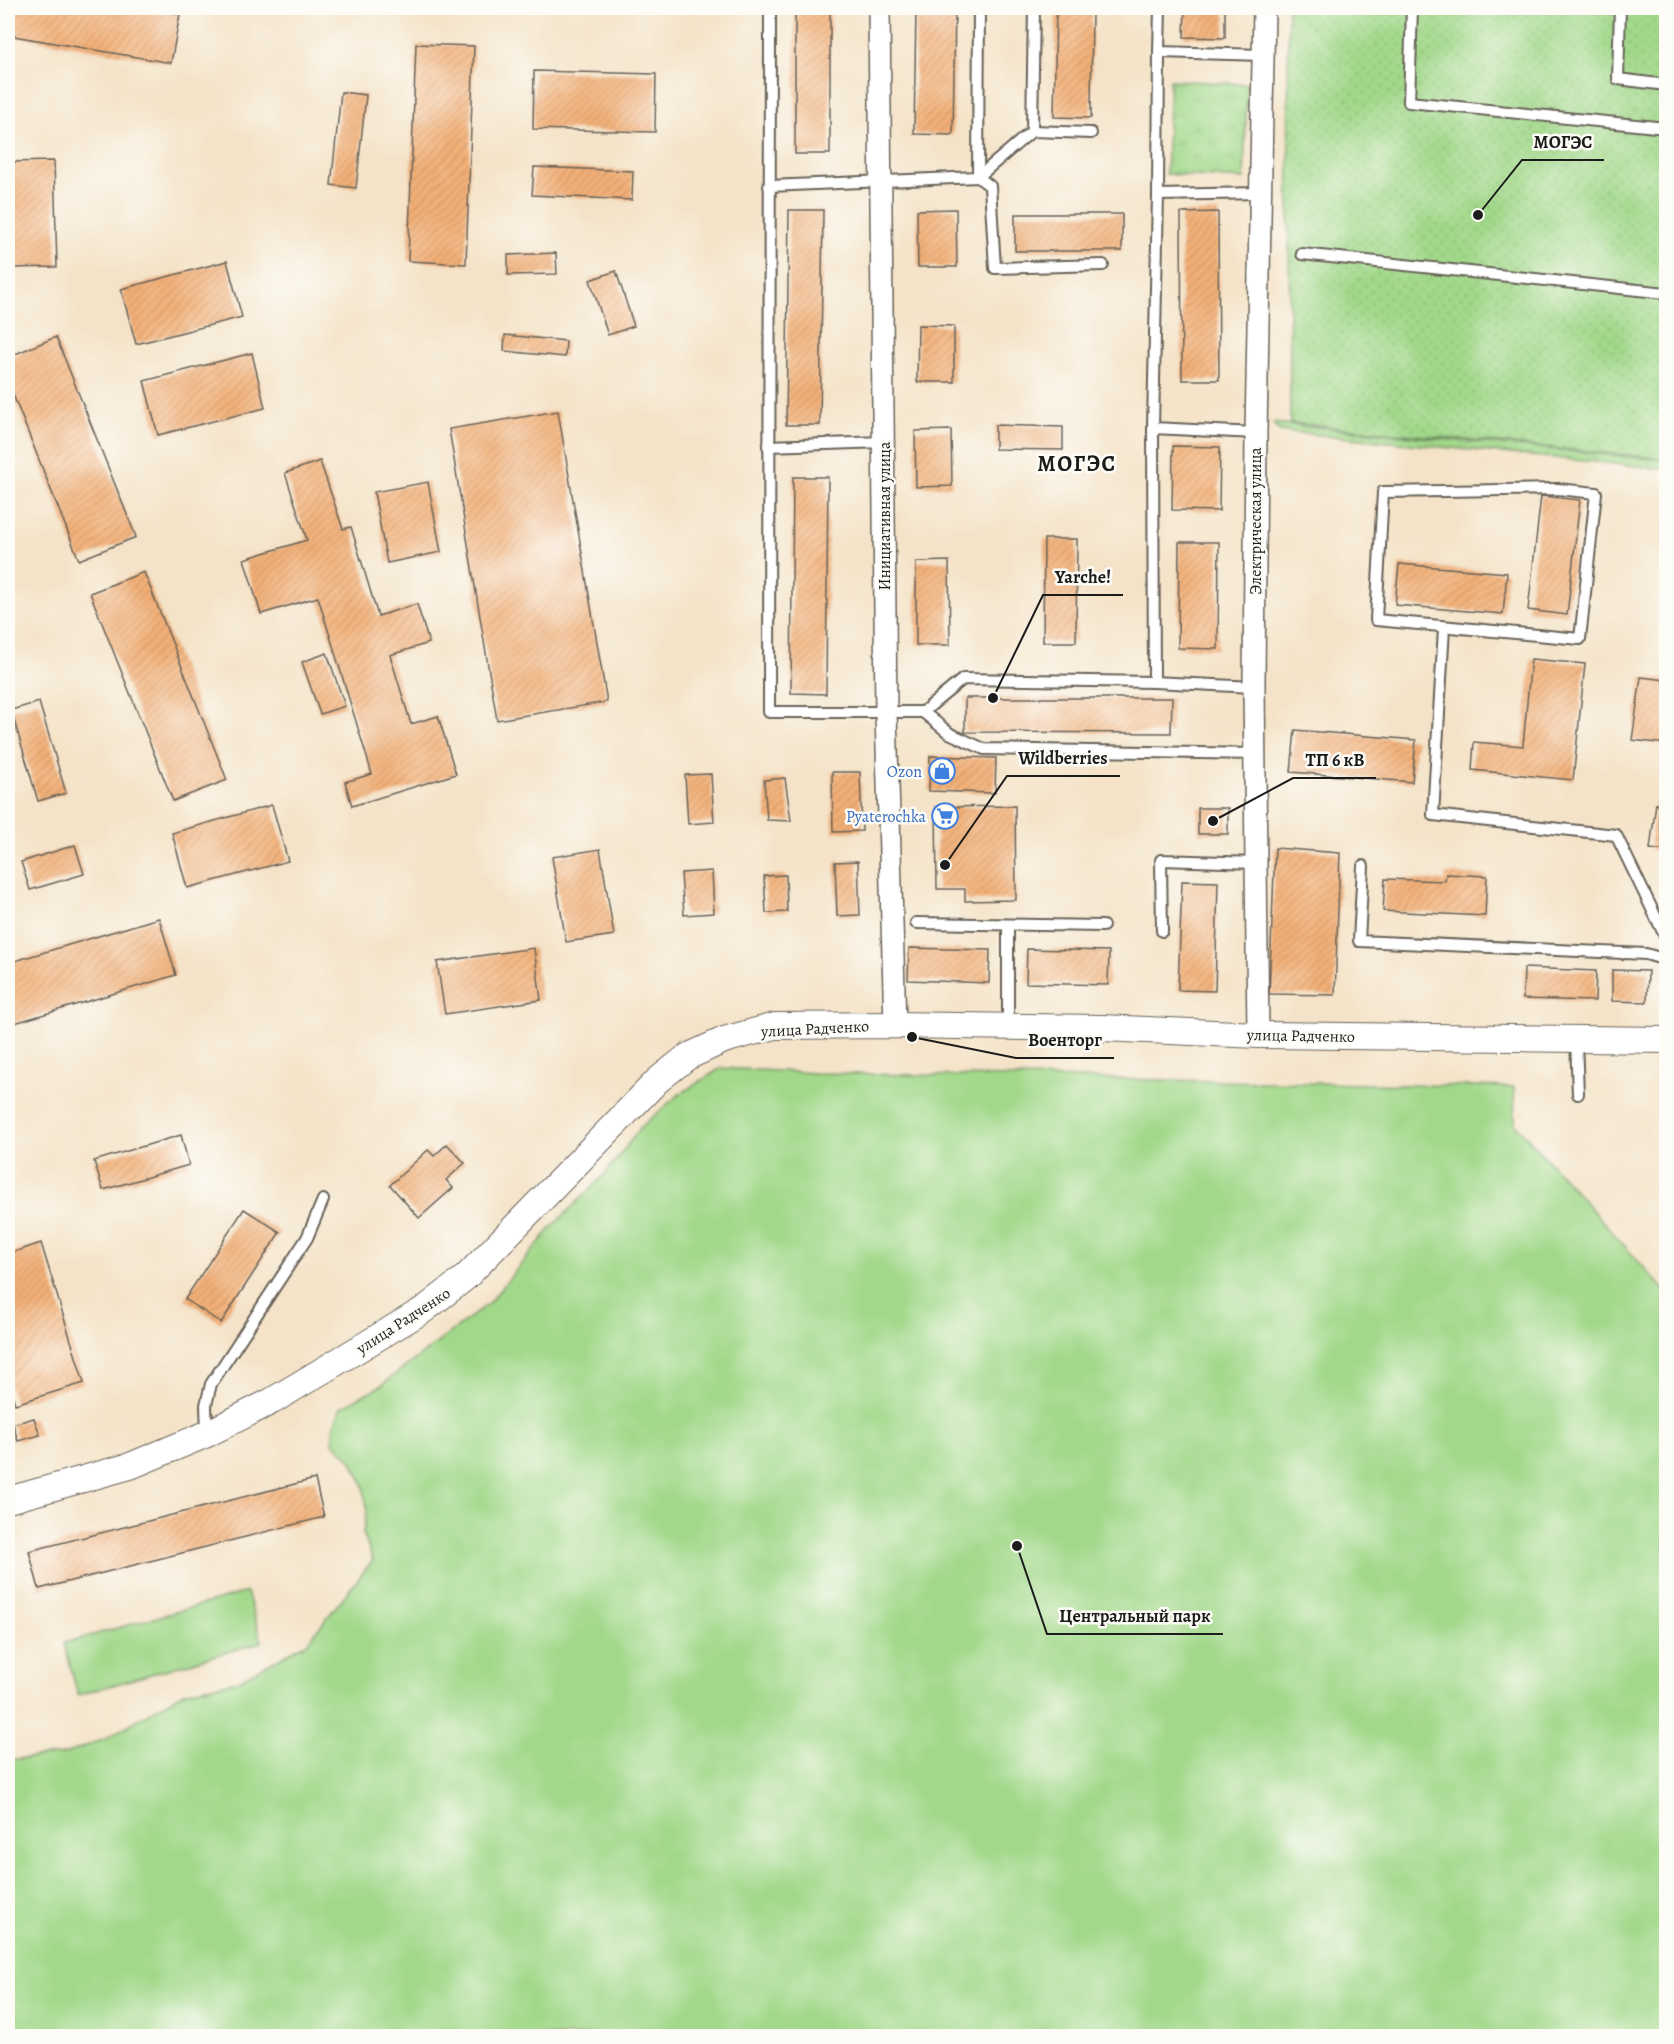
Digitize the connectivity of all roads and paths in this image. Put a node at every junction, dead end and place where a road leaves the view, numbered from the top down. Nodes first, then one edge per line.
1 (770, 8) edge
2 (879, 8) edge
3 (979, 8) edge
4 (1034, 8) edge
5 (1160, 8) edge
6 (1264, 8) edge
7 (1412, 8) edge
8 (1620, 8) edge
9 (1159, 52) junction
10 (1264, 55) junction
11 (1666, 85) edge
12 (1666, 128) edge
13 (1032, 131) junction
14 (1091, 133) dead end
15 (978, 177) junction
16 (879, 181) junction
17 (770, 186) junction
18 (1260, 193) junction
19 (1158, 195) junction
20 (1302, 254) dead end
21 (1103, 265) dead end
22 (1666, 292) edge
23 (1153, 428) junction
24 (1256, 433) junction
25 (884, 442) junction
26 (768, 446) junction
27 (1444, 628) junction
28 (1154, 682) junction
29 (1254, 687) junction
30 (923, 712) junction
31 (886, 713) junction
32 (1255, 754) junction
33 (1256, 862) junction
34 (1363, 866) dead end
35 (916, 923) dead end
36 (1008, 926) junction
37 (1103, 926) dead end
38 (1162, 931) dead end
39 (1666, 938) edge
40 (1666, 960) edge
41 (895, 1025) junction
42 (1008, 1027) junction
43 (1258, 1035) junction
44 (1576, 1039) junction
45 (1666, 1040) edge
46 (1578, 1094) dead end
47 (323, 1200) dead end
48 (207, 1434) junction
49 (8, 1500) edge

1 - 17 lane
2 - 16 street, Инициативная улица
3 - 15 lane
4 - 13 lane
5 - 9 lane
6 - 10 street, Электрическая улица
7 - 12 lane
8 - 11 lane
9 - 10 lane
9 - 19 lane
10 - 18 street, Электрическая улица
13 - 14 lane
13 - 15 lane
15 - 16 lane
15 - 21 lane
16 - 17 lane
16 - 25 street, Инициативная улица
17 - 26 lane
18 - 19 lane
18 - 24 street, Электрическая улица
19 - 23 lane
20 - 22 lane
23 - 24 lane
23 - 28 lane
24 - 29 street, Электрическая улица
25 - 26 lane
25 - 31 street, Инициативная улица
26 - 31 lane
27 - 27 lane
27 - 39 lane
28 - 29 lane
28 - 30 lane
29 - 32 street, Электрическая улица
30 - 31 lane
30 - 32 lane
31 - 41 street, Инициативная улица
32 - 33 street, Электрическая улица
33 - 38 lane
33 - 43 street, Электрическая улица
34 - 40 lane
35 - 36 lane
36 - 37 lane
36 - 42 lane
41 - 42 street, улица Радченко
41 - 48 street, улица Радченко
42 - 43 street, улица Радченко
43 - 44 street, улица Радченко
44 - 45 street, улица Радченко
44 - 46 lane
47 - 48 lane
48 - 49 street, улица Радченко

